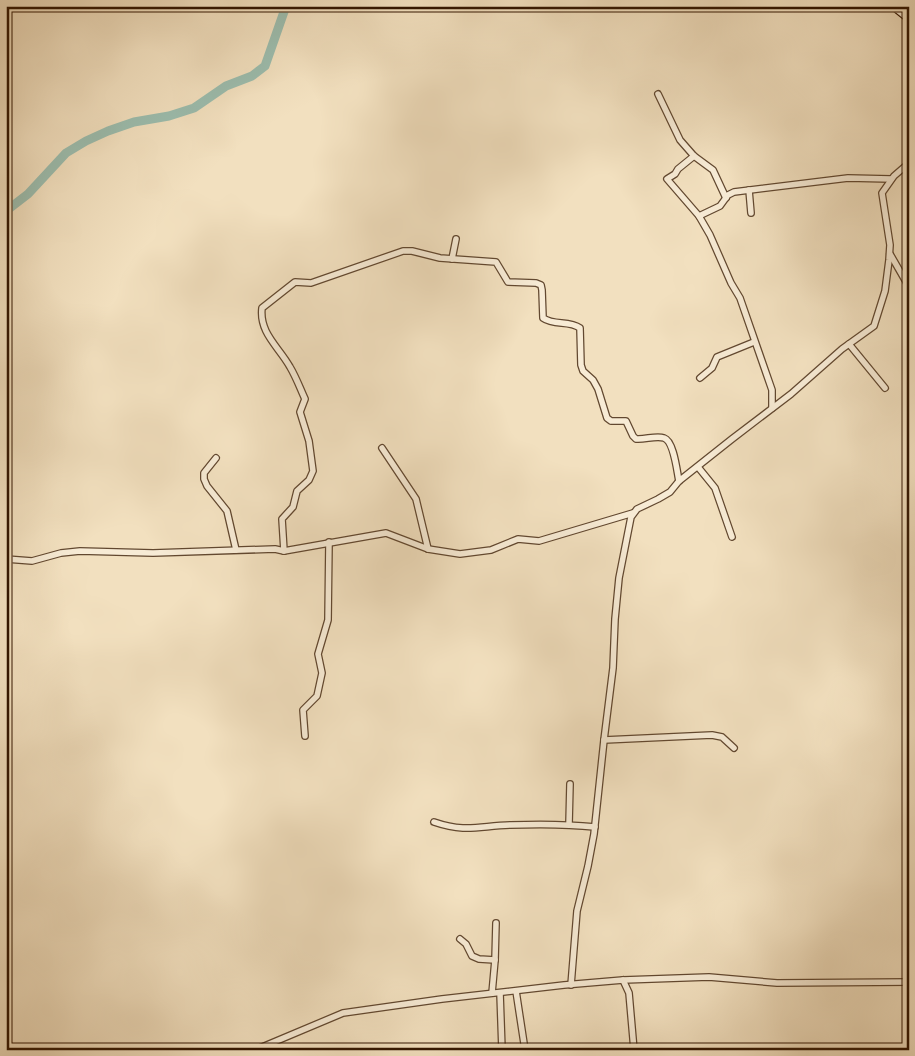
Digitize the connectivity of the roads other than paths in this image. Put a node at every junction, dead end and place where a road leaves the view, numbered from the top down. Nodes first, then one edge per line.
1 (894, 6) edge
2 (909, 18) edge
3 (658, 94) dead end
4 (694, 156) junction
5 (909, 163) edge
6 (891, 179) junction
7 (749, 190) junction
8 (726, 198) junction
9 (751, 212) dead end
10 (699, 216) junction
11 (456, 239) dead end
12 (890, 254) junction
13 (452, 259) junction
14 (909, 287) edge
15 (754, 342) junction
16 (849, 344) junction
17 (700, 378) dead end
18 (885, 388) dead end
19 (772, 408) junction
20 (382, 448) dead end
21 (216, 458) dead end
22 (698, 467) junction
23 (679, 481) junction
24 (633, 513) junction
25 (732, 537) dead end
26 (329, 542) junction
27 (428, 549) junction
28 (236, 550) junction
29 (284, 551) junction
30 (6, 559) edge
31 (305, 736) dead end
32 (604, 740) junction
33 (734, 748) dead end
34 (570, 784) dead end
35 (434, 822) dead end
36 (569, 824) junction
37 (595, 827) junction
38 (496, 923) dead end
39 (460, 939) dead end
40 (495, 960) junction
41 (623, 980) junction
42 (909, 982) edge
43 (571, 985) junction
44 (516, 991) junction
45 (492, 993) junction
46 (500, 993) junction
47 (255, 1050) edge
48 (502, 1050) edge
49 (525, 1050) edge
50 (634, 1050) edge

1 - 2 street
3 - 4 street
4 - 8 street
4 - 10 street
5 - 6 street
6 - 7 street
6 - 12 street
7 - 8 street
7 - 9 street
8 - 10 street
10 - 15 street
11 - 13 street
12 - 14 street
12 - 16 street
13 - 23 street
13 - 29 street
15 - 17 street
15 - 19 street
16 - 18 street
16 - 19 street
19 - 22 street
20 - 27 street
21 - 28 street
22 - 23 street
22 - 25 street
23 - 24 street
24 - 27 street
24 - 32 street
26 - 27 street
26 - 29 street
26 - 31 street
28 - 29 street
28 - 30 street
32 - 33 street
32 - 37 street
34 - 36 street
35 - 36 street
36 - 37 street
37 - 43 street
38 - 40 street
39 - 40 street
40 - 45 street
41 - 42 street
41 - 43 street
41 - 50 street
43 - 44 street
44 - 46 street
44 - 49 street
45 - 46 street
45 - 47 street
46 - 48 street

